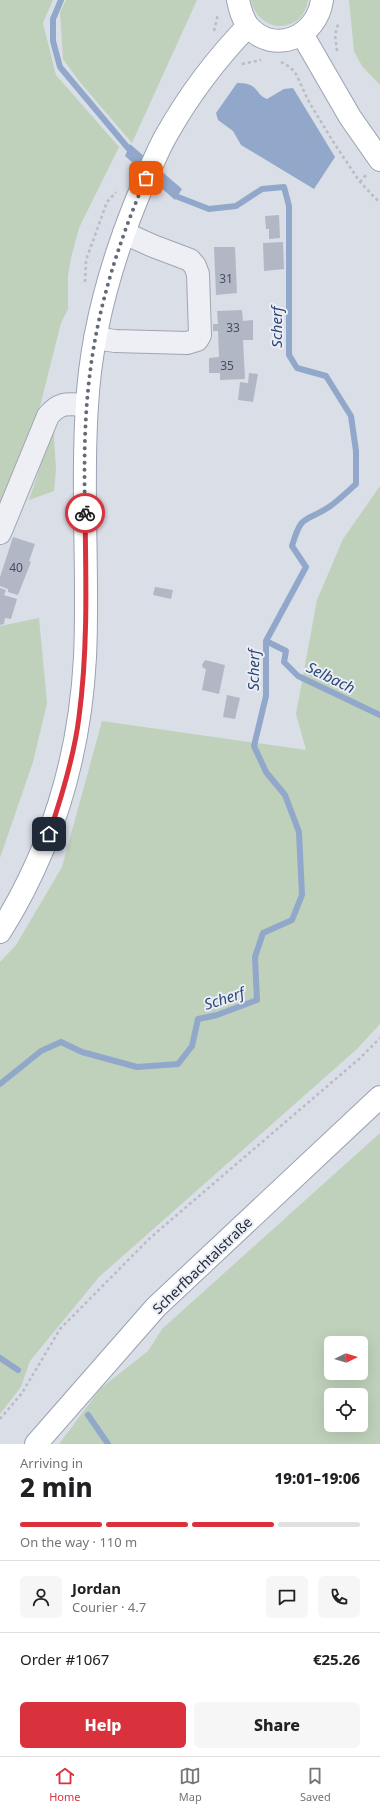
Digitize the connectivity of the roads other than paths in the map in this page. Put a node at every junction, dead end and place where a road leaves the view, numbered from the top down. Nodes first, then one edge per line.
1 (238, 0) edge
2 (322, 0) edge
3 (248, 26) junction
4 (302, 34) junction
5 (378, 152) edge
6 (124, 233) junction
7 (95, 338) junction
8 (87, 406) junction
9 (0, 533) edge
10 (0, 932) edge
11 (380, 1097) edge
12 (36, 1444) edge

1 - 3 main road
2 - 4 main road
3 - 4 main road
3 - 6 main road
4 - 5 main road
6 - 7 main road
6 - 7 lane
7 - 8 main road
8 - 9 lane
8 - 10 main road
11 - 12 main road, Scherfbachtalstraße

